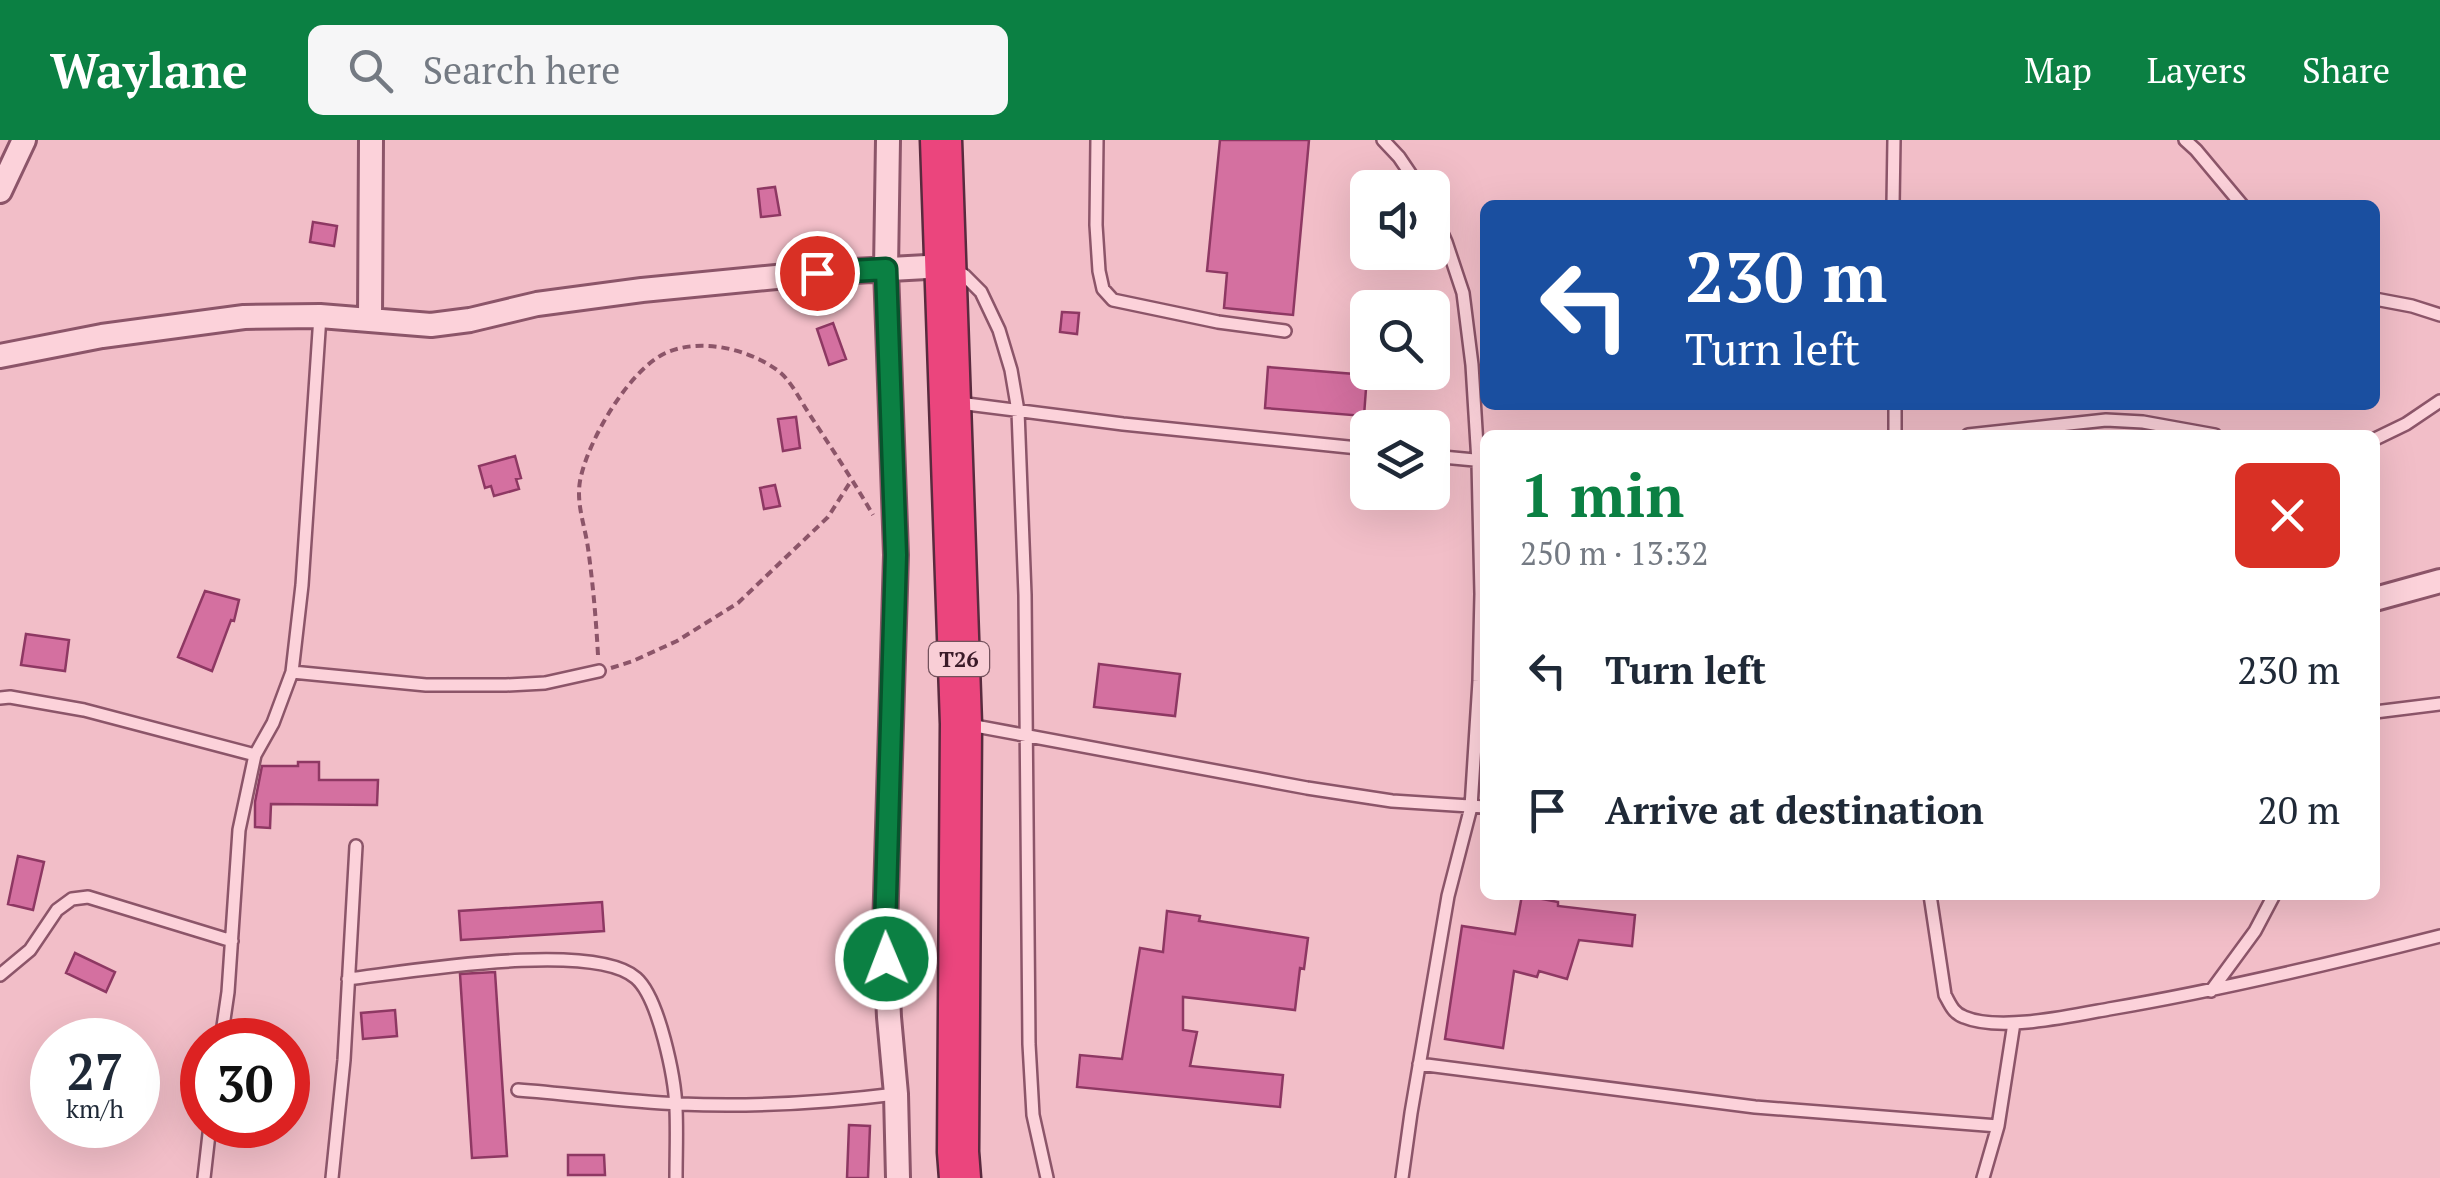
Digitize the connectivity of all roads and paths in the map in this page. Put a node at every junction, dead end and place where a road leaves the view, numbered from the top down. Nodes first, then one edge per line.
1 (24, 140) edge
2 (371, 140) edge
3 (888, 140) edge
4 (941, 140) edge
5 (1097, 140) edge
6 (1384, 140) edge
7 (1894, 140) edge
8 (2185, 140) edge
9 (1409, 170) edge
10 (0, 191) edge
11 (1893, 200) edge
12 (2238, 200) edge
13 (1450, 254) edge
14 (945, 266) junction
15 (886, 269) junction
16 (2380, 300) edge
17 (320, 316) junction
18 (2440, 316) edge
19 (370, 320) junction
20 (1285, 331) dead end
21 (0, 356) edge
22 (2440, 400) edge
23 (949, 402) junction
24 (1018, 411) junction
25 (2014, 430) edge
26 (2188, 430) edge
27 (2380, 437) edge
28 (1480, 442) edge
29 (1350, 447) edge
30 (1450, 458) edge
31 (1480, 461) edge
32 (851, 481) junction
33 (896, 555) junction
34 (2440, 581) edge
35 (2380, 598) edge
36 (1480, 664) edge
37 (292, 672) junction
38 (599, 672) junction
39 (0, 698) edge
40 (2440, 704) edge
41 (2380, 711) edge
42 (961, 724) junction
43 (1025, 735) junction
44 (255, 756) junction
45 (1471, 806) junction
46 (1480, 806) edge
47 (356, 846) dead end
48 (1931, 900) edge
49 (2271, 900) edge
50 (2440, 936) edge
51 (232, 941) junction
52 (0, 976) edge
53 (348, 979) junction
54 (2210, 992) junction
55 (223, 1018) edge
56 (2014, 1023) junction
57 (1420, 1064) junction
58 (518, 1090) dead end
59 (896, 1094) junction
60 (676, 1104) junction
61 (1998, 1126) junction
62 (207, 1148) edge
63 (204, 1178) edge
64 (332, 1178) edge
65 (676, 1178) edge
66 (898, 1178) edge
67 (960, 1178) edge
68 (1047, 1178) edge
69 (1402, 1178) edge
70 (1983, 1178) edge

1 - 10 street
2 - 19 street
3 - 15 street
4 - 14 highway, T26
5 - 20 lane
6 - 9 lane
7 - 11 lane
8 - 12 lane
13 - 28 lane
14 - 15 street
14 - 23 highway, T26
14 - 24 lane
15 - 19 street
15 - 33 street
16 - 18 lane
17 - 19 street
17 - 21 street
17 - 37 lane
22 - 27 lane
23 - 24 lane
23 - 42 highway, T26
24 - 29 lane
24 - 43 lane
25 - 26 lane
30 - 31 lane
32 - 33 path
32 - 38 path
32 - 38 path
33 - 59 street
34 - 35 street
36 - 45 lane
37 - 38 lane
37 - 44 lane
39 - 44 lane
40 - 41 lane
42 - 43 lane
42 - 67 highway, T26
43 - 45 lane
43 - 68 lane
44 - 51 lane
45 - 46 lane
45 - 57 lane
47 - 53 lane
48 - 56 lane
49 - 54 lane
50 - 54 lane
51 - 52 lane
51 - 55 lane
53 - 60 lane
53 - 64 lane
54 - 56 lane
56 - 61 lane
57 - 61 lane
57 - 69 lane
58 - 60 lane
59 - 60 lane
59 - 66 street
60 - 65 lane
61 - 70 lane
62 - 63 lane

